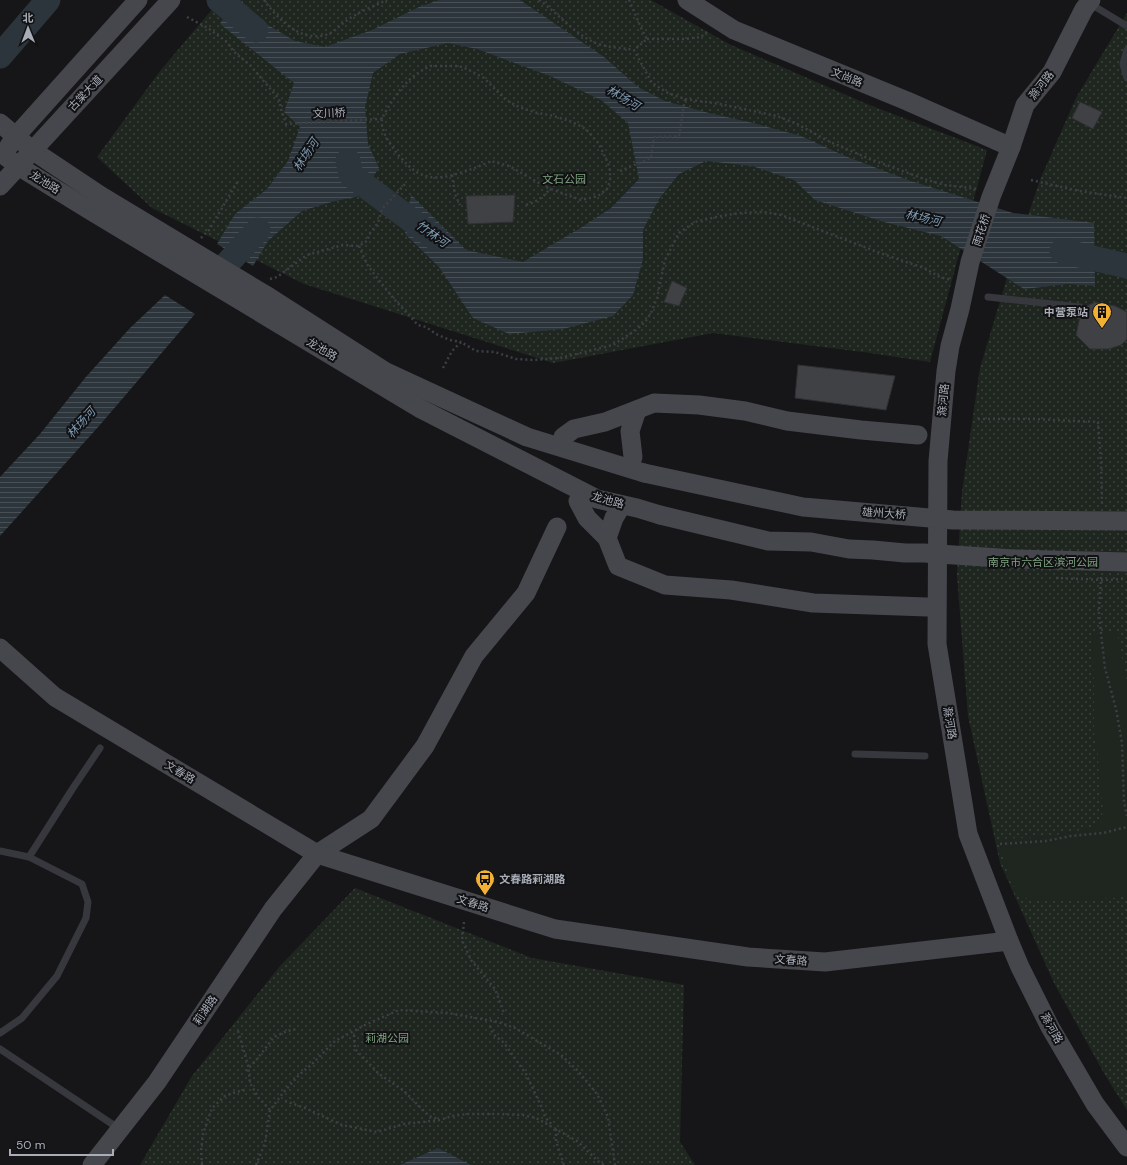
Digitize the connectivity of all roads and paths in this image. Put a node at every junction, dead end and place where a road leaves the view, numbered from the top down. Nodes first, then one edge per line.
1 (138, 0) edge
2 (171, 0) edge
3 (264, 0) edge
4 (387, 0) edge
5 (539, 0) edge
6 (629, 0) edge
7 (687, 0) edge
8 (1090, 1) edge
9 (187, 17) dead end
10 (1127, 26) edge
11 (712, 28) dead end
12 (647, 39) junction
13 (634, 50) junction
14 (1127, 50) edge
15 (1127, 78) edge
16 (685, 99) junction
17 (382, 119) junction
18 (0, 122) edge
19 (16, 136) junction
20 (1011, 147) junction
21 (32, 150) junction
22 (1, 155) edge
23 (18, 166) junction
24 (620, 171) dead end
25 (452, 174) junction
26 (1031, 180) dead end
27 (238, 181) dead end
28 (406, 184) dead end
29 (0, 186) edge
30 (552, 188) dead end
31 (988, 194) junction
32 (1127, 198) edge
33 (460, 205) dead end
34 (526, 205) dead end
35 (196, 242) dead end
36 (359, 246) junction
37 (970, 262) joint
38 (953, 280) dead end
39 (264, 281) dead end
40 (988, 297) dead end
41 (1080, 307) dead end
42 (461, 342) junction
43 (443, 368) dead end
44 (637, 410) junction
45 (978, 419) dead end
46 (1098, 428) dead end
47 (918, 435) dead end
48 (563, 437) dead end
49 (633, 457) dead end
50 (644, 473) joint
51 (578, 501) dead end
52 (620, 508) dead end
53 (1127, 521) edge
54 (557, 527) dead end
55 (607, 538) junction
56 (1127, 562) edge
57 (1101, 584) dead end
58 (927, 607) dead end
59 (0, 648) edge
60 (100, 748) dead end
61 (855, 754) dead end
62 (925, 756) dead end
63 (1127, 816) edge
64 (1127, 827) edge
65 (1000, 844) dead end
66 (0, 851) edge
67 (316, 854) junction
68 (29, 857) junction
69 (464, 922) dead end
70 (1009, 942) junction
71 (504, 1013) dead end
72 (490, 1026) dead end
73 (297, 1029) dead end
74 (238, 1031) dead end
75 (0, 1033) edge
76 (354, 1035) dead end
77 (0, 1049) edge
78 (246, 1071) dead end
79 (245, 1090) dead end
80 (285, 1101) dead end
81 (270, 1110) junction
82 (440, 1120) junction
83 (112, 1124) dead end
84 (556, 1129) junction
85 (1127, 1147) edge
86 (92, 1165) edge
87 (202, 1165) edge
88 (256, 1165) edge
89 (564, 1165) edge
90 (604, 1165) edge
91 (615, 1165) edge

1 - 19 street, 古棠大道
2 - 21 street, 古棠大道
3 - 4 path
5 - 13 path
6 - 12 path
7 - 20 street, 文尚路
8 - 10 lane
8 - 20 street, 滁河路
9 - 17 path, 文川桥
11 - 12 path
12 - 13 path
13 - 16 path
14 - 15 lane
16 - 24 path
16 - 31 path
17 - 25 path
17 - 25 path
18 - 19 street, 龙池路
19 - 21 street, 龙池路
19 - 22 street, 古棠大道
20 - 31 street, 滁河路
21 - 23 street, 古棠大道
21 - 50 street, 龙池路
22 - 23 street, 龙池路
23 - 29 street, 古棠大道
23 - 56 street, 龙池路, bridge
25 - 33 path
26 - 32 path
27 - 35 path
28 - 36 path
30 - 34 path
31 - 37 street, 雨花桥
36 - 39 path
36 - 42 path
37 - 70 street, 滁河路
38 - 42 path
40 - 41 lane
42 - 43 path
44 - 47 street
44 - 48 street
44 - 49 street
45 - 46 path
50 - 53 street, 雄州大桥, bridge
51 - 55 street
52 - 55 street
54 - 67 street, 莉湖路
55 - 58 street
57 - 63 path
59 - 67 street, 文春路
60 - 68 lane
61 - 62 lane
64 - 65 path
66 - 68 lane
67 - 70 street, 文春路
67 - 86 street, 莉湖路
68 - 75 lane
69 - 71 path
70 - 85 street, 滁河路
72 - 84 path
73 - 78 path
74 - 81 path
76 - 82 path
77 - 83 lane
79 - 87 path
80 - 82 path
81 - 88 path
81 - 91 path
82 - 84 path
84 - 89 path
84 - 90 path

